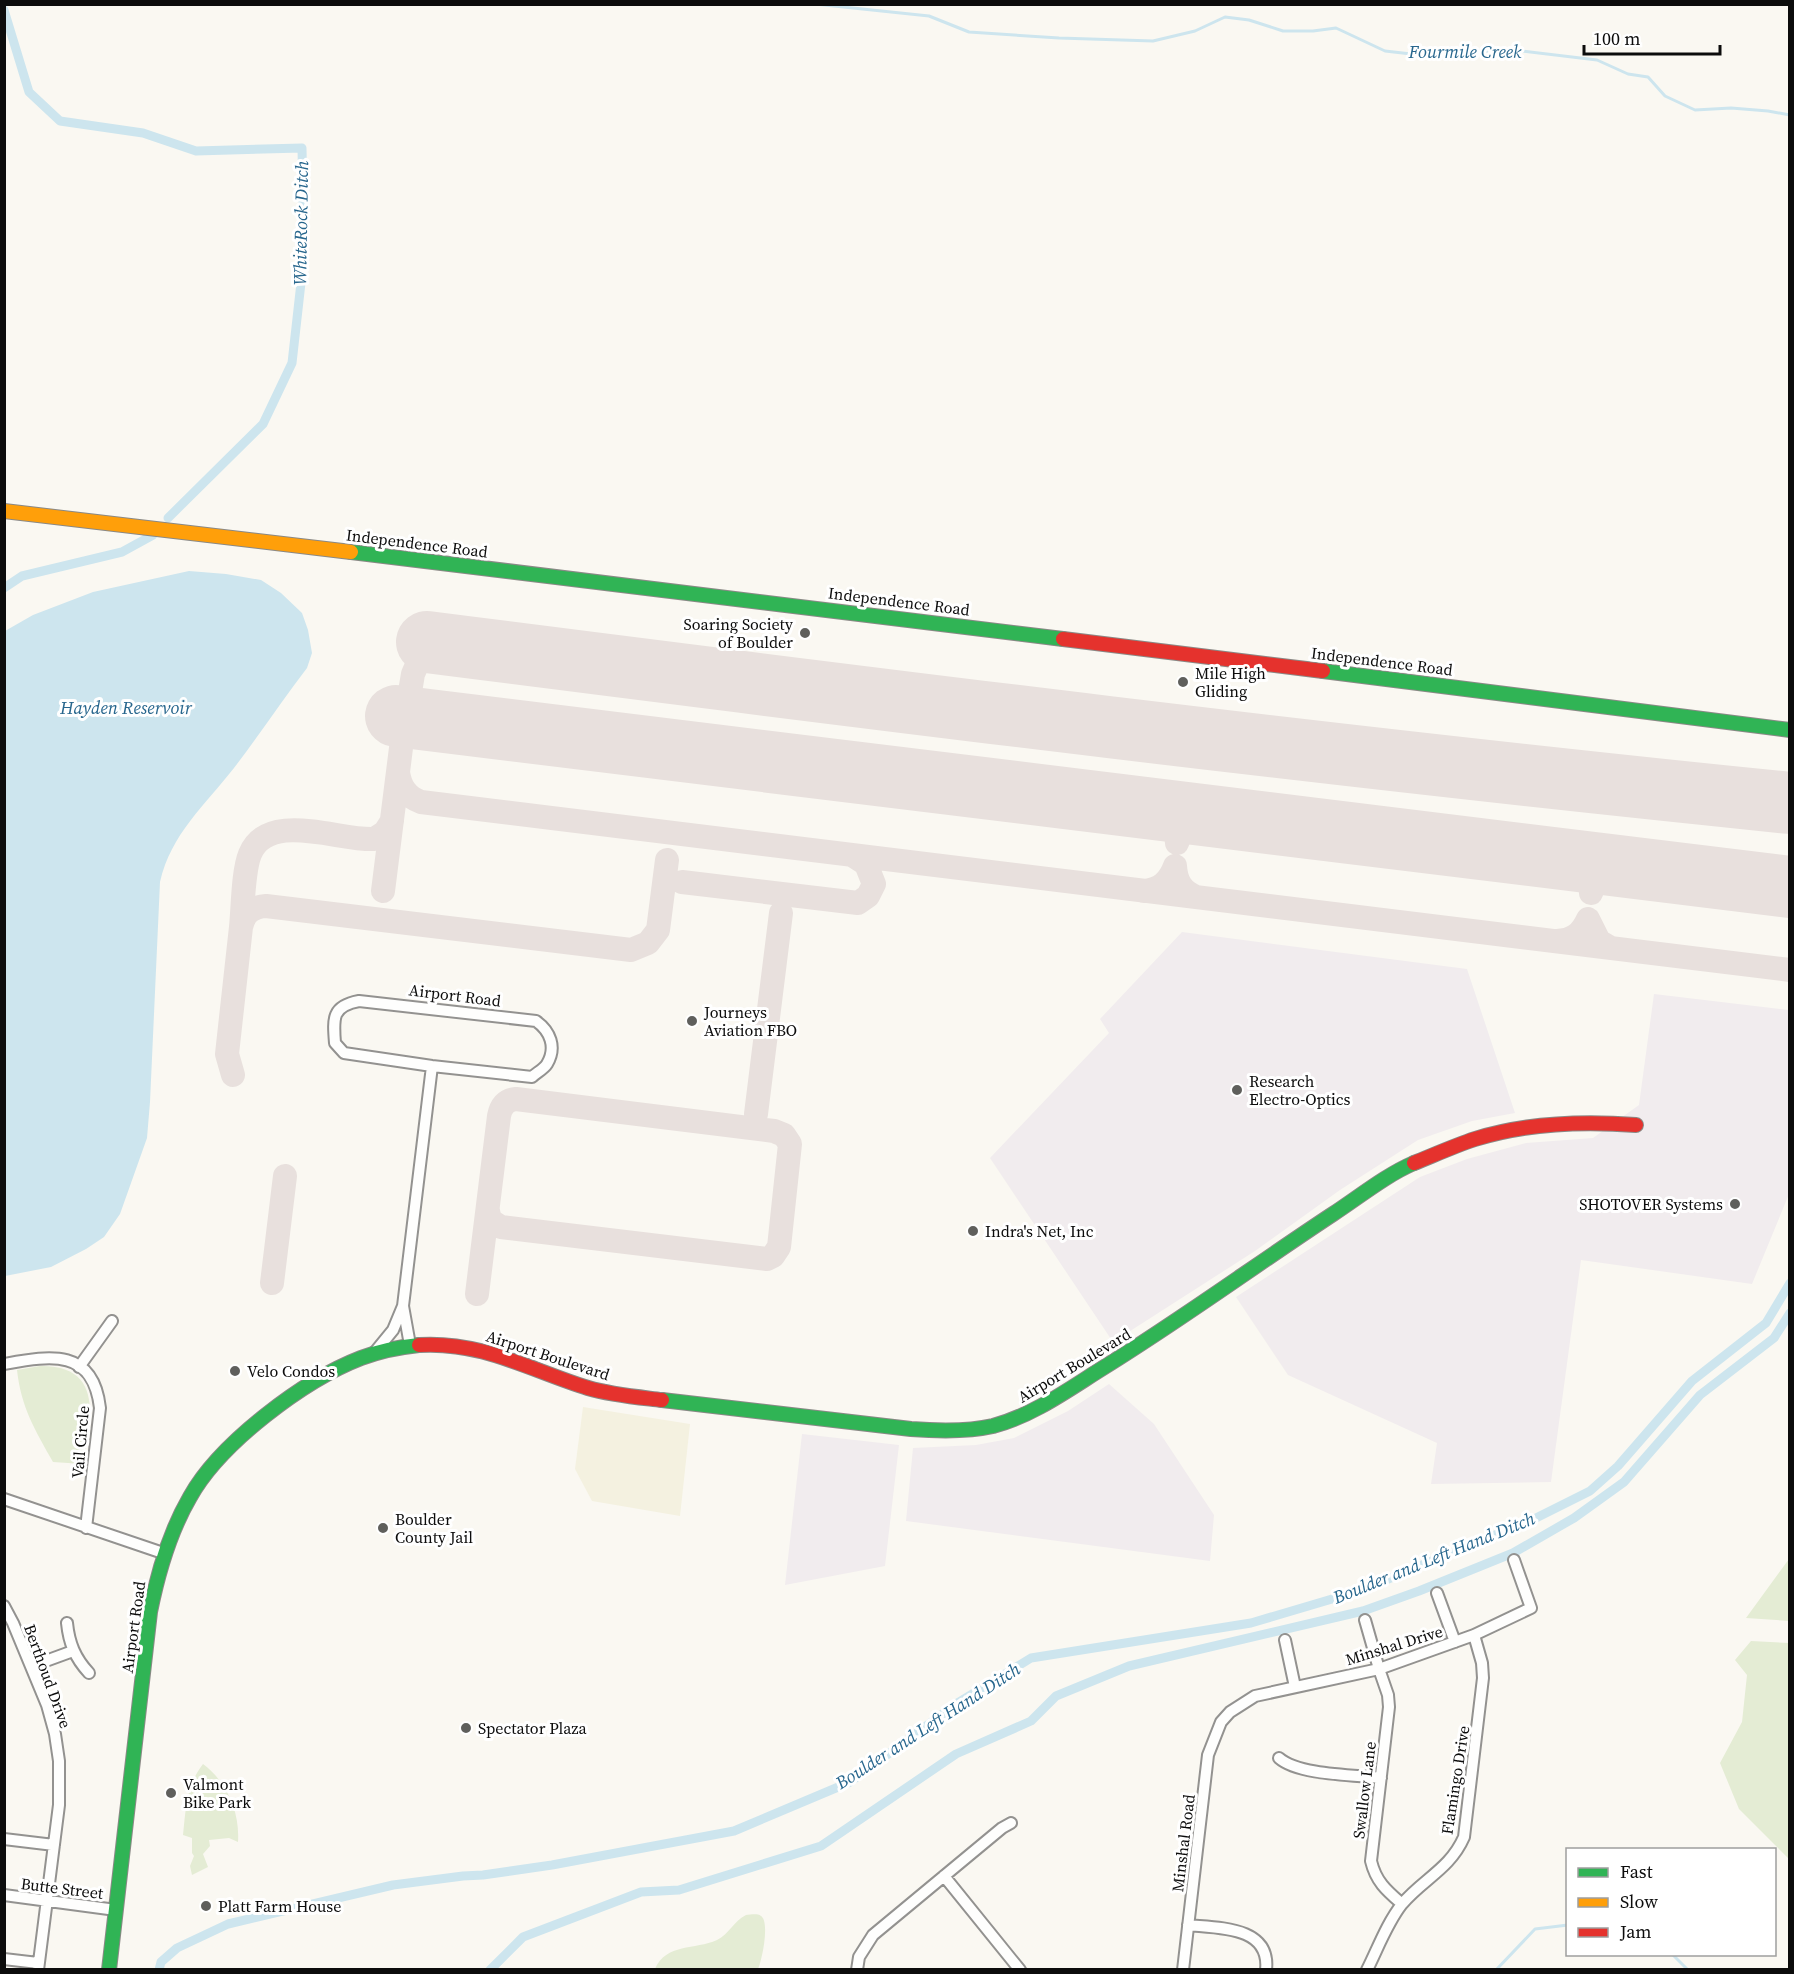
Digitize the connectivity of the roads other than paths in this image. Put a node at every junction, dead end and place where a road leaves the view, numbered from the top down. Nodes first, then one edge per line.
1 (4, 511) edge
2 (1790, 730) edge
3 (432, 1066) junction
4 (1636, 1125) dead end
5 (404, 1306) junction
6 (112, 1321) dead end
7 (410, 1345) junction
8 (375, 1352) junction
9 (4, 1364) edge
10 (79, 1367) junction
11 (4, 1499) edge
12 (86, 1527) junction
13 (163, 1553) junction
14 (1514, 1560) dead end
15 (1437, 1593) dead end
16 (4, 1606) edge
17 (1365, 1620) dead end
18 (67, 1623) dead end
19 (9, 1625) edge
20 (1474, 1635) junction
21 (1285, 1640) dead end
22 (1455, 1642) junction
23 (73, 1651) junction
24 (32, 1666) junction
25 (1379, 1669) junction
26 (89, 1673) dead end
27 (1295, 1687) junction
28 (1216, 1720) joint
29 (1278, 1758) dead end
30 (1381, 1778) junction
31 (1011, 1823) dead end
32 (4, 1839) edge
33 (54, 1845) junction
34 (944, 1876) junction
35 (4, 1895) edge
36 (47, 1901) junction
37 (1402, 1904) junction
38 (116, 1910) junction
39 (1188, 1925) junction
40 (4, 1959) edge
41 (38, 1966) edge
42 (109, 1970) edge
43 (857, 1970) edge
44 (1020, 1970) edge
45 (1183, 1970) edge
46 (1266, 1970) edge
47 (1368, 1970) edge

1 - 2 street, Independence Road
3 - 3 street, Airport Road
3 - 5 street, Airport Road
4 - 7 street, Airport Boulevard
5 - 7 street, Airport Road
5 - 8 street, Airport Road
6 - 10 street
7 - 8 street, Airport Road
8 - 13 street, Airport Road
9 - 10 street
10 - 12 street, Vail Circle
11 - 12 street
12 - 13 street
13 - 38 street, Airport Road
14 - 20 street, Minshal Drive
15 - 22 street
16 - 19 street, Berthoud Drive
17 - 25 street, Swallow Lane
18 - 23 street
19 - 24 street, Berthoud Drive
20 - 22 street, Minshal Drive
20 - 37 street, Flamingo Drive
21 - 27 street
22 - 25 street, Minshal Drive
23 - 24 street
23 - 26 street
24 - 33 street, Berthoud Drive
25 - 27 street, Minshal Drive
25 - 30 street, Swallow Lane
27 - 28 street, Minshal Drive
28 - 39 street, Minshal Road
29 - 30 street
30 - 37 street, Swallow Lane
31 - 34 street
32 - 33 street
33 - 36 street, Berthoud Drive
34 - 43 street
34 - 44 street
35 - 36 street, Butte Street
36 - 38 street, Butte Street
36 - 41 street, Berthoud Drive
37 - 47 street, Flamingo Drive
38 - 42 street, Airport Road
39 - 45 street, Minshal Road
39 - 46 street
40 - 41 street

